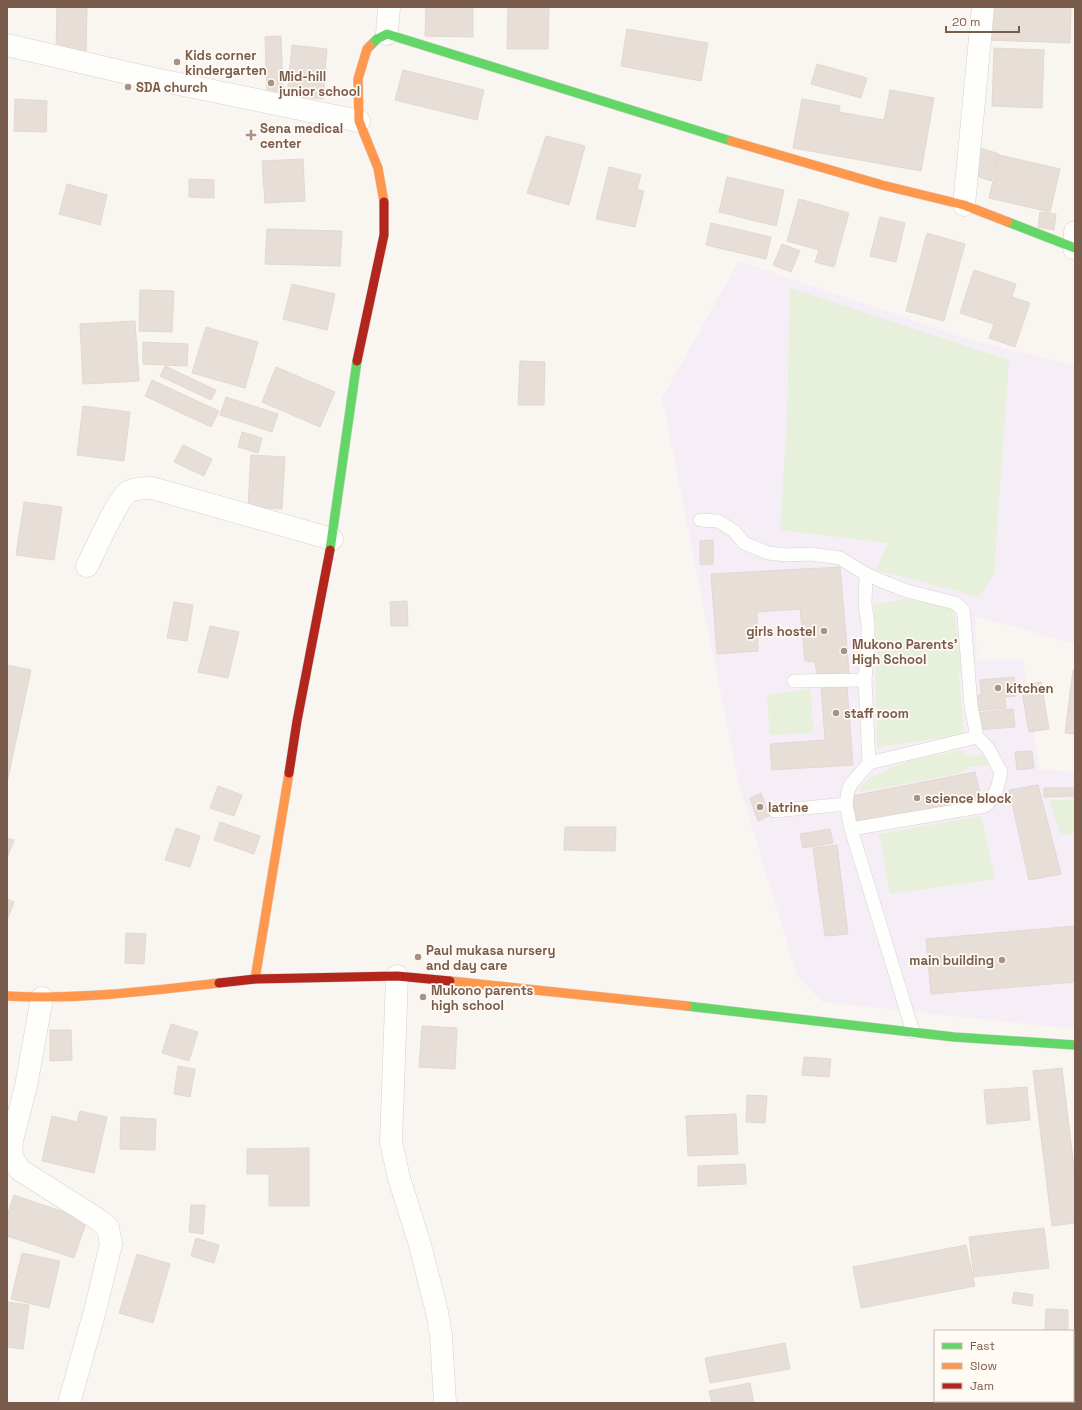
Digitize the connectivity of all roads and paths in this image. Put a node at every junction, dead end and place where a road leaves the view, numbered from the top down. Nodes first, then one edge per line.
1 (389, 7) edge
2 (983, 7) edge
3 (387, 34) junction
4 (7, 46) edge
5 (359, 121) junction
6 (964, 205) junction
7 (1075, 243) edge
8 (700, 520) dead end
9 (332, 539) junction
10 (87, 566) dead end
11 (866, 574) junction
12 (794, 680) dead end
13 (865, 680) junction
14 (977, 737) junction
15 (869, 763) junction
16 (846, 804) junction
17 (775, 811) dead end
18 (851, 829) junction
19 (396, 976) junction
20 (255, 979) junction
21 (7, 996) edge
22 (42, 998) junction
23 (913, 1032) junction
24 (1075, 1045) edge
25 (69, 1403) edge
26 (445, 1403) edge

1 - 3 street
2 - 6 street
3 - 5 street
3 - 6 street
4 - 5 street
5 - 9 street
6 - 7 street
8 - 11 lane
9 - 10 street
9 - 20 street
11 - 13 lane
11 - 14 lane
12 - 13 lane
13 - 15 lane
14 - 15 lane
14 - 18 lane
15 - 16 lane
16 - 17 lane
16 - 18 lane
18 - 23 lane
19 - 20 street
19 - 23 street
19 - 26 street
20 - 22 street
21 - 22 street
22 - 25 street
23 - 24 street

